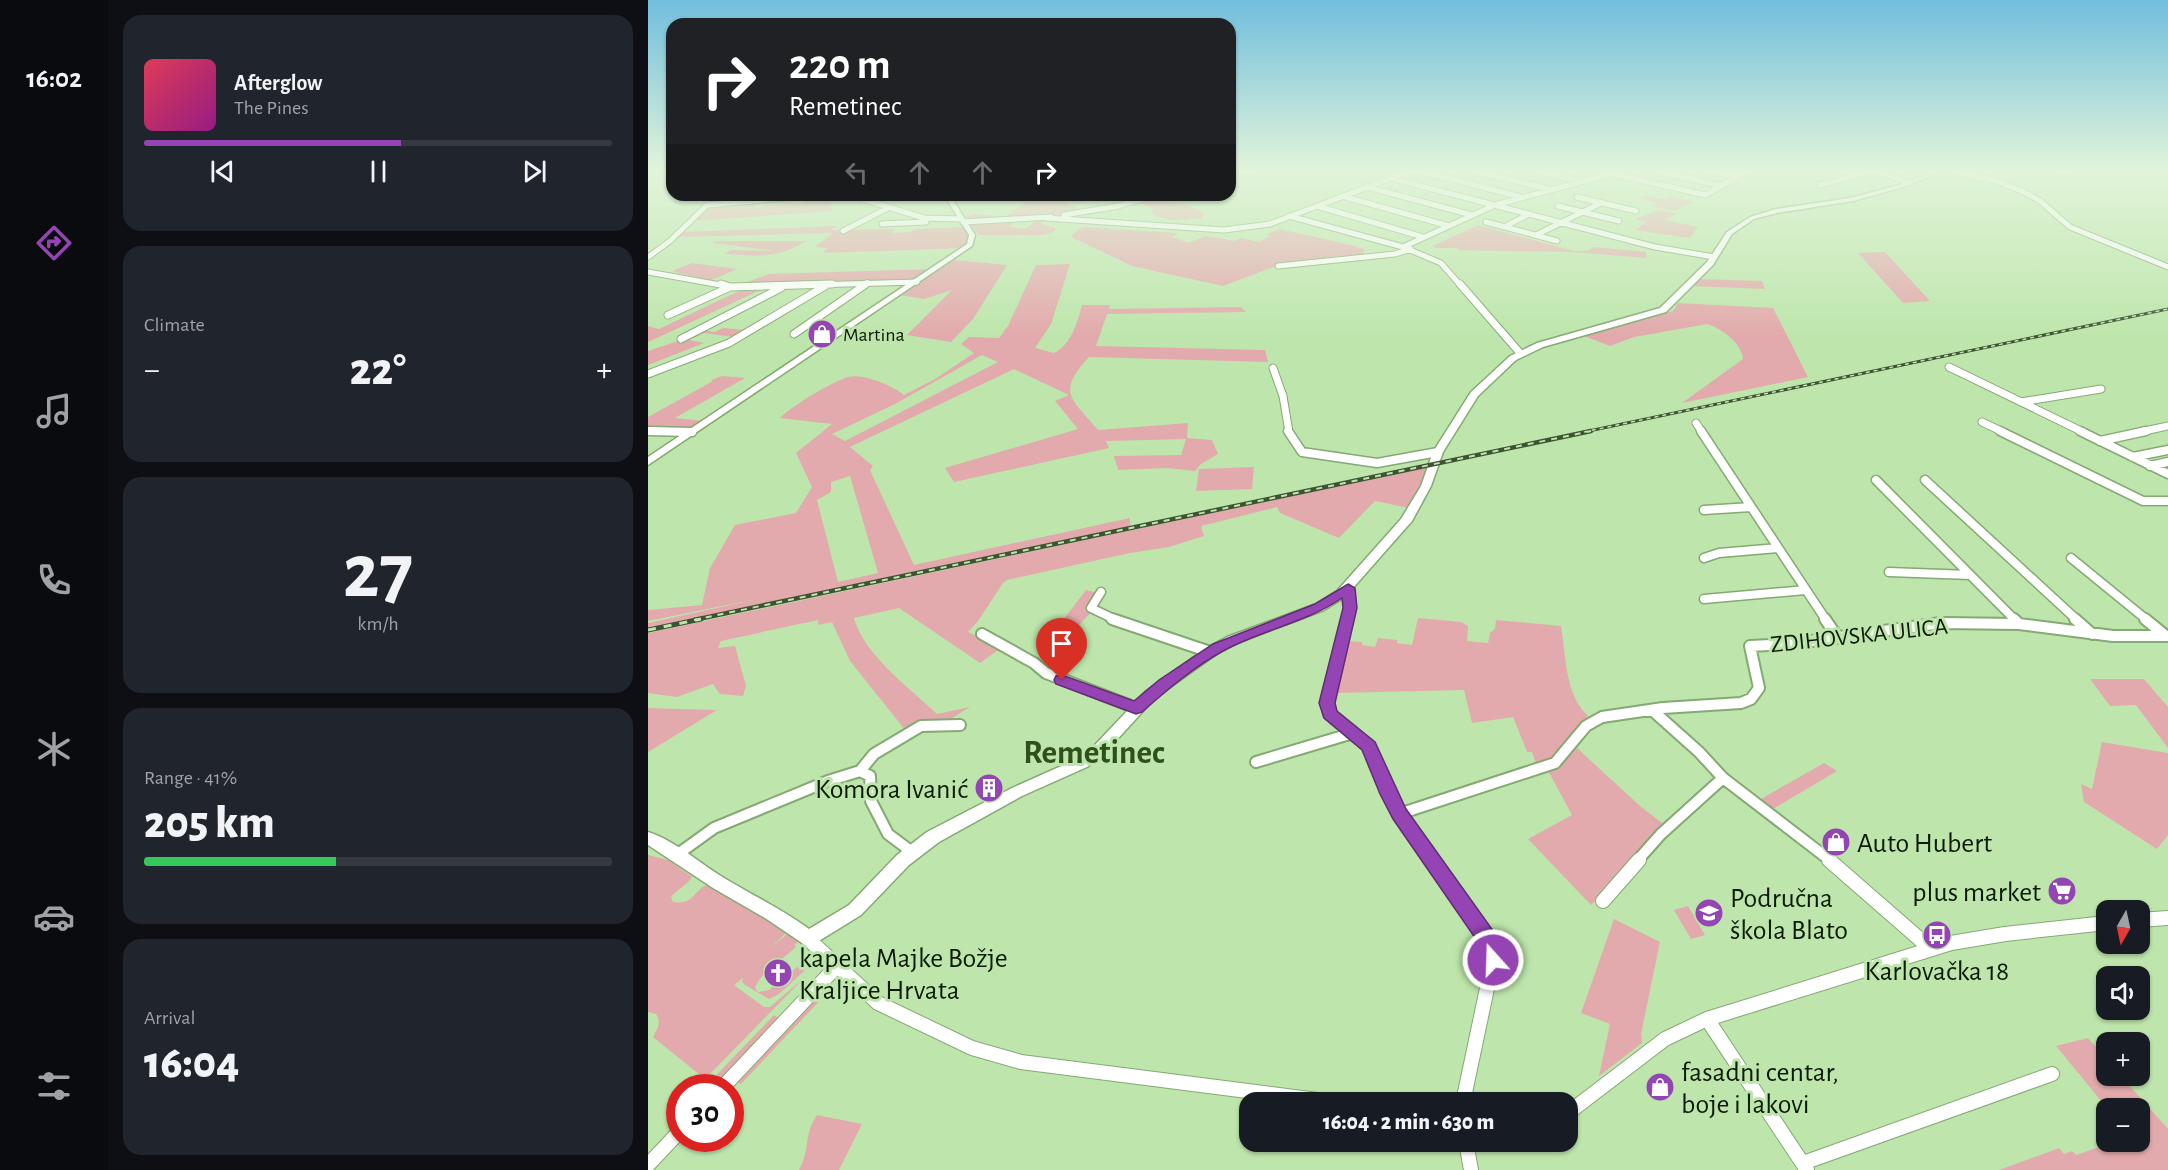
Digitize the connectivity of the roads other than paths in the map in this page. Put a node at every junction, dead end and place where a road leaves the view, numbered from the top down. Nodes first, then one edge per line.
1 (686, 226) edge
2 (854, 226) edge
3 (966, 226) edge
4 (1167, 226) edge
5 (1261, 226) edge
6 (1324, 226) edge
7 (1384, 226) edge
8 (1449, 226) edge
9 (1504, 226) edge
10 (1556, 226) edge
11 (1571, 226) edge
12 (1741, 226) edge
13 (2068, 226) edge
14 (843, 231) dead end
15 (1536, 235) junction
16 (1423, 237) junction
17 (1557, 241) dead end
18 (1403, 247) junction
19 (1411, 249) junction
20 (648, 257) edge
21 (1714, 257) junction
22 (1278, 266) dead end
23 (2168, 267) edge
24 (648, 272) edge
25 (662, 276) junction
26 (648, 282) edge
27 (870, 282) junction
28 (916, 282) junction
29 (827, 284) junction
30 (784, 286) junction
31 (730, 287) junction
32 (668, 315) dead end
33 (794, 334) dead end
34 (681, 339) dead end
35 (1520, 353) junction
36 (1949, 367) dead end
37 (1273, 368) dead end
38 (648, 375) edge
39 (2101, 389) dead end
40 (2020, 402) junction
41 (1982, 422) dead end
42 (1696, 423) dead end
43 (2168, 426) edge
44 (648, 431) edge
45 (692, 432) junction
46 (2100, 441) junction
47 (2168, 450) edge
48 (1438, 452) junction
49 (2133, 457) junction
50 (648, 462) edge
51 (2168, 462) edge
52 (2150, 465) junction
53 (2168, 474) edge
54 (1876, 480) dead end
55 (1925, 480) dead end
56 (2168, 501) edge
57 (1751, 507) junction
58 (1704, 510) dead end
59 (1778, 548) junction
60 (1704, 558) dead end
61 (2071, 558) dead end
62 (1889, 572) dead end
63 (1970, 575) junction
64 (1348, 588) junction
65 (1806, 590) junction
66 (1101, 592) dead end
67 (1704, 599) dead end
68 (2019, 624) junction
69 (982, 634) dead end
70 (2092, 634) junction
71 (2167, 636) edge
72 (1838, 639) junction
73 (1210, 652) junction
74 (1136, 708) junction
75 (1652, 710) junction
76 (960, 726) dead end
77 (1353, 733) junction
78 (1256, 762) dead end
79 (860, 771) junction
80 (1722, 778) junction
81 (1399, 814) junction
82 (648, 838) edge
83 (912, 852) junction
84 (678, 854) junction
85 (1602, 902) dead end
86 (2168, 918) edge
87 (2150, 919) edge
88 (2096, 924) edge
89 (808, 939) junction
90 (1931, 949) junction
91 (836, 967) junction
92 (1707, 1019) junction
93 (735, 1074) edge
94 (2052, 1074) dead end
95 (1263, 1092) edge
96 (1465, 1092) edge
97 (1578, 1105) edge
98 (666, 1146) edge
99 (1468, 1152) edge
100 (648, 1165) edge
101 (1805, 1166) edge
102 (1471, 1170) edge

1 - 20 street
2 - 14 street
3 - 28 main road
4 - 5 street
6 - 18 street
7 - 16 street
8 - 16 street
9 - 15 street
10 - 15 street
11 - 21 street
12 - 21 main road
13 - 23 street
15 - 17 street
16 - 18 street
18 - 19 street
19 - 22 street
19 - 35 street
21 - 35 main road
24 - 25 street
25 - 26 street
25 - 31 street
27 - 28 street
27 - 29 street
27 - 33 street
28 - 45 main road
29 - 30 street
29 - 38 street
30 - 31 street
30 - 34 street
31 - 32 street
35 - 48 main road
36 - 40 street
37 - 48 street
39 - 40 street
40 - 46 street
41 - 56 street
42 - 57 street
43 - 46 street
44 - 45 street
45 - 50 main road
46 - 49 street
47 - 49 street
48 - 64 main road
49 - 52 street
51 - 52 street
52 - 53 street
54 - 63 street
55 - 70 street
57 - 58 street
57 - 59 street
59 - 60 street
59 - 65 street
61 - 71 street, ZDIHOVSKA ULICA
62 - 63 street
63 - 68 street
64 - 73 main road
64 - 77 street
65 - 67 street
65 - 72 street
66 - 73 street
68 - 70 street, ZDIHOVSKA ULICA
68 - 72 street, ZDIHOVSKA ULICA
69 - 74 street
70 - 71 street, ZDIHOVSKA ULICA
72 - 75 street, ZDIHOVSKA ULICA
73 - 74 main road
74 - 83 main road
75 - 80 street
75 - 81 street
76 - 79 street
77 - 78 street
77 - 81 street
79 - 83 street
79 - 84 street
80 - 85 street
80 - 90 street
81 - 96 street
82 - 84 main road
83 - 89 main road
84 - 89 main road
86 - 87 street
88 - 90 street
89 - 91 street
90 - 92 street
91 - 93 street
91 - 95 street
92 - 97 street
92 - 101 street
94 - 101 street
98 - 100 street
99 - 102 street

